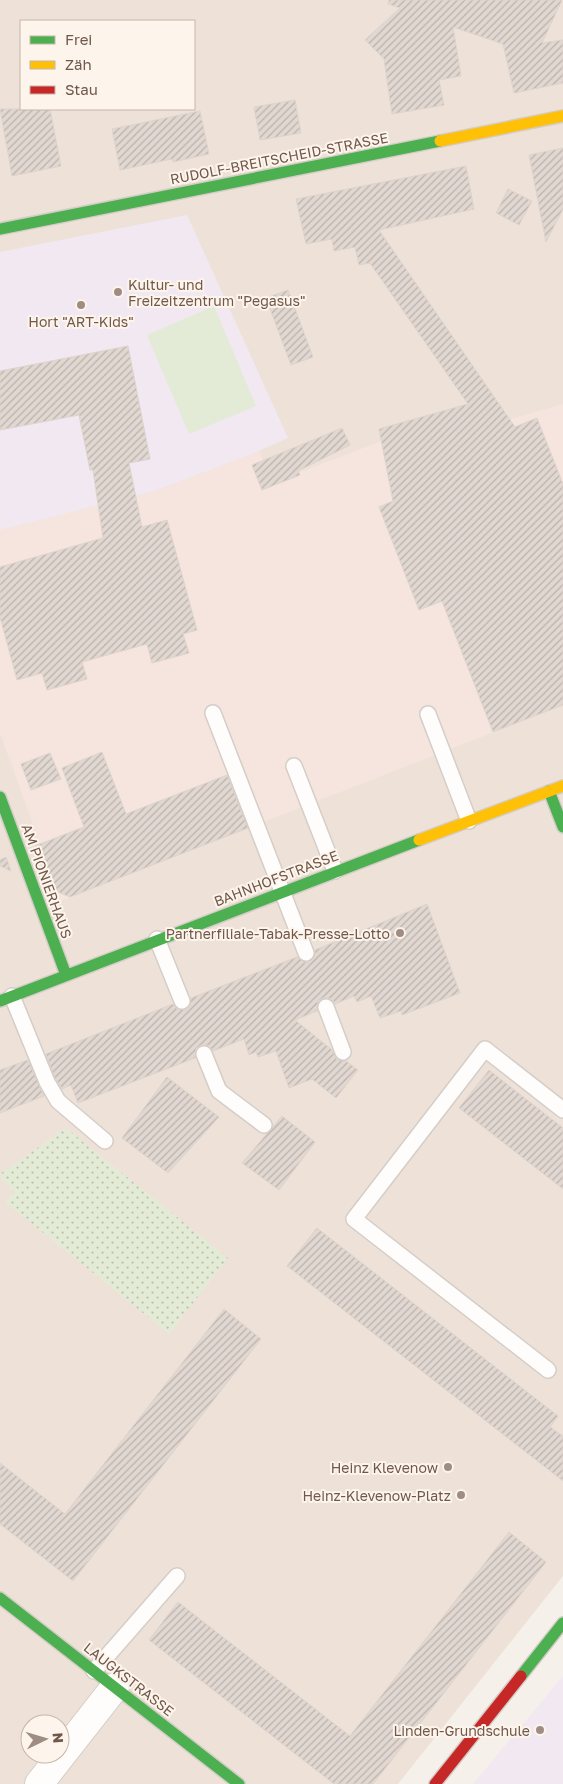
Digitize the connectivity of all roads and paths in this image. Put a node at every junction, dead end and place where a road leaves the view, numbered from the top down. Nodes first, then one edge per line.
1 (563, 116) edge
2 (0, 229) edge
3 (213, 713) dead end
4 (428, 714) dead end
5 (294, 766) dead end
6 (563, 786) edge
7 (549, 791) junction
8 (0, 797) edge
9 (469, 821) junction
10 (563, 826) edge
11 (335, 871) junction
12 (282, 891) junction
13 (157, 940) junction
14 (306, 953) dead end
15 (66, 975) junction
16 (6, 998) edge
17 (182, 1001) dead end
18 (326, 1007) dead end
19 (343, 1052) dead end
20 (204, 1054) dead end
21 (563, 1110) edge
22 (264, 1125) dead end
23 (105, 1141) dead end
24 (548, 1370) dead end
25 (177, 1576) dead end
26 (0, 1598) edge
27 (563, 1623) edge
28 (94, 1671) junction
29 (115, 1687) junction
30 (39, 1784) edge
31 (239, 1784) edge
32 (435, 1784) edge

1 - 2 street, RUDOLF-BREITSCHEID-STRASSE
3 - 12 lane
4 - 9 lane
5 - 11 lane
6 - 7 street, BAHNHOFSTRASSE
7 - 9 street, BAHNHOFSTRASSE
7 - 10 street
8 - 15 street, AM PIONIERHAUS
9 - 11 street, BAHNHOFSTRASSE
11 - 12 street, BAHNHOFSTRASSE
12 - 13 street, BAHNHOFSTRASSE
12 - 14 lane
13 - 15 street, BAHNHOFSTRASSE
13 - 17 lane
15 - 16 street, BAHNHOFSTRASSE
16 - 23 lane
18 - 19 lane
20 - 22 lane
21 - 24 lane
25 - 28 lane
26 - 28 street, LAUGKSTRASSE
27 - 32 street
28 - 29 street, LAUGKSTRASSE
29 - 30 street
29 - 31 street, LAUGKSTRASSE

